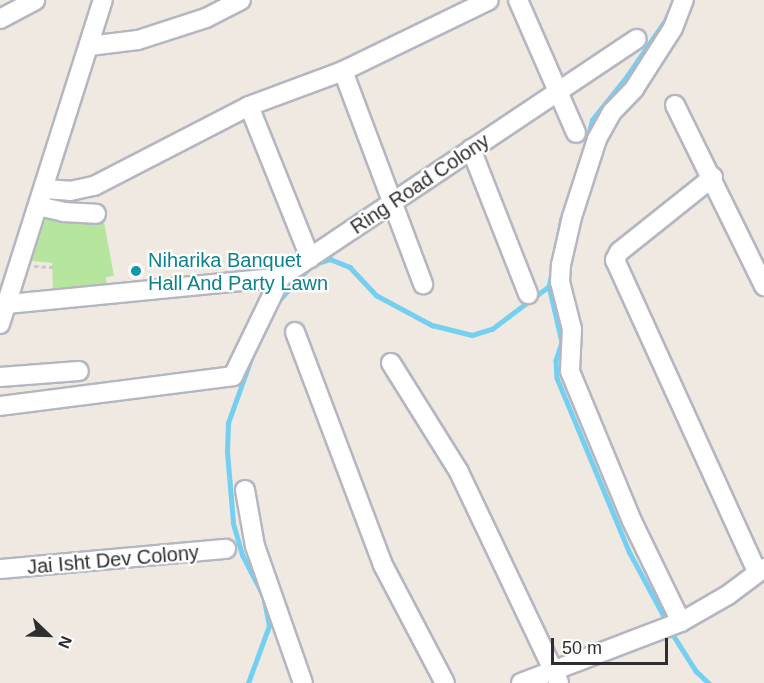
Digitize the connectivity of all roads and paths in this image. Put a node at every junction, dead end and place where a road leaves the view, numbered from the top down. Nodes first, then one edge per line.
1 (35, 0) edge
2 (103, 0) edge
3 (241, 0) edge
4 (489, 0) edge
5 (518, 0) edge
6 (684, 0) edge
7 (0, 19) edge
8 (637, 39) dead end
9 (89, 46) junction
10 (343, 71) junction
11 (557, 91) junction
12 (675, 105) dead end
13 (249, 106) junction
14 (576, 134) dead end
15 (471, 149) junction
16 (713, 177) junction
17 (41, 198) junction
18 (391, 204) junction
19 (96, 214) dead end
20 (310, 258) junction
21 (21, 263) junction
22 (56, 267) dead end
23 (281, 277) junction
24 (423, 284) dead end
25 (764, 286) edge
26 (528, 294) dead end
27 (8, 304) junction
28 (0, 324) edge
29 (295, 332) dead end
30 (391, 363) dead end
31 (79, 371) dead end
32 (0, 377) edge
33 (0, 406) edge
34 (245, 490) dead end
35 (226, 549) dead end
36 (0, 569) edge
37 (760, 570) edge
38 (674, 625) junction
39 (555, 676) edge
40 (303, 683) edge
41 (445, 683) edge
42 (521, 683) edge

1 - 7 street
2 - 9 street
3 - 9 street
4 - 10 street
5 - 11 street
6 - 38 street
8 - 11 street, Ring Road Colony
9 - 17 street
10 - 13 street
10 - 18 street
11 - 14 street
11 - 15 street, Ring Road Colony
12 - 16 street
13 - 17 street
13 - 20 street
15 - 18 street, Ring Road Colony
15 - 26 street
16 - 25 street
16 - 37 street
17 - 19 street
17 - 21 street
18 - 20 street, Ring Road Colony
18 - 24 street
20 - 23 street, Ring Road Colony
21 - 22 path
21 - 27 street
23 - 27 street, Ring Road Colony
23 - 33 street
27 - 28 street
29 - 41 street
30 - 39 street
31 - 32 street
34 - 40 street
35 - 36 street, Jai Isht Dev Colony
37 - 38 street
38 - 39 street
39 - 42 street

